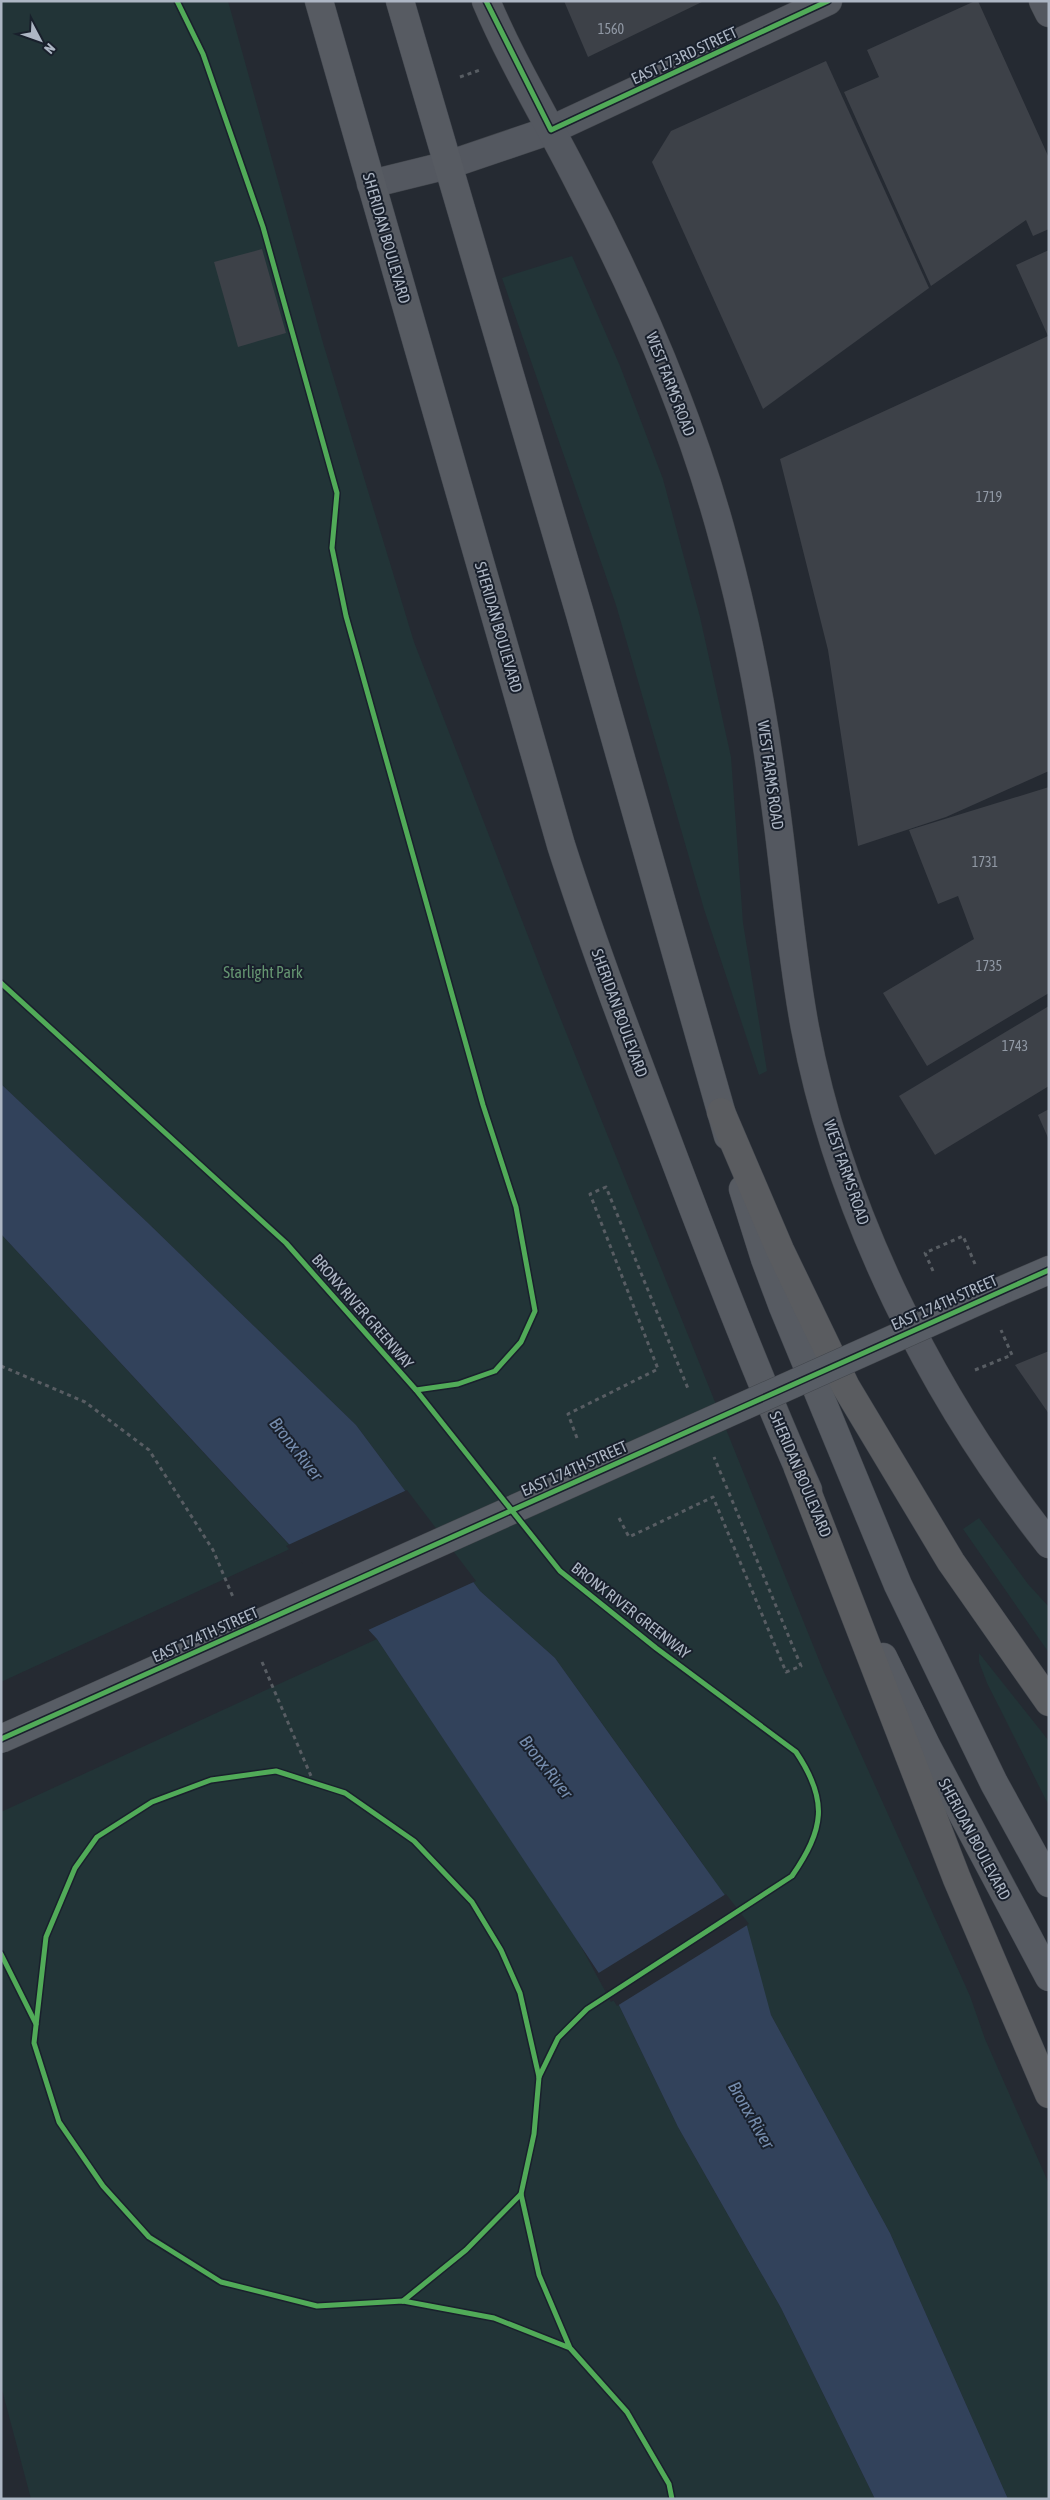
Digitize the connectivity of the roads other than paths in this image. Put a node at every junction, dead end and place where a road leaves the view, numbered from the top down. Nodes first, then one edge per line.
1 (319, 1) edge
2 (400, 1) edge
3 (486, 1) edge
4 (828, 1) edge
5 (1044, 1) edge
6 (1049, 13) edge
7 (551, 130) junction
8 (448, 166) junction
9 (372, 184) junction
10 (721, 1112) junction
11 (1049, 1270) edge
12 (798, 1468) junction
13 (1049, 1544) edge
14 (1049, 1702) edge
15 (1, 1740) edge
16 (1049, 1882) edge
17 (1049, 1976) edge
18 (1049, 2094) edge

1 - 9 main road, SHERIDAN BOULEVARD
2 - 8 main road
3 - 7 street, WEST FARMS ROAD
4 - 7 street, EAST 173RD STREET
5 - 6 street
7 - 8 street, EAST 173RD STREET
7 - 13 street, WEST FARMS ROAD
8 - 9 street, EAST 173RD STREET
8 - 10 main road
9 - 12 main road, SHERIDAN BOULEVARD
10 - 14 highway
10 - 16 main road
11 - 15 main road, EAST 174TH STREET, bridge
12 - 17 main road, SHERIDAN BOULEVARD
12 - 18 highway

